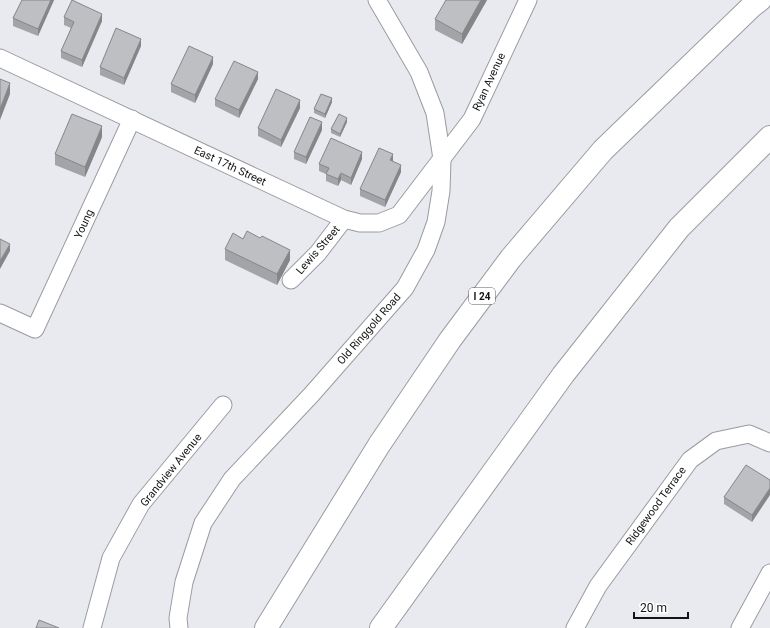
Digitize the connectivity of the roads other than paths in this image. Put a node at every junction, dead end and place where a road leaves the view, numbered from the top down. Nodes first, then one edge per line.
1 (377, 0) edge
2 (528, 0) edge
3 (756, 3) edge
4 (0, 58) edge
5 (132, 120) junction
6 (770, 137) edge
7 (442, 159) junction
8 (344, 219) junction
9 (291, 280) dead end
10 (0, 313) edge
11 (223, 405) dead end
12 (770, 443) edge
13 (770, 573) edge
14 (92, 628) edge
15 (179, 628) edge
16 (266, 628) edge
17 (382, 628) edge
18 (575, 628) edge
19 (740, 628) edge

1 - 7 street, Old Ringgold Road
2 - 7 street, Ryan Avenue
3 - 16 highway, I 24
4 - 5 street, East 17th Street
5 - 8 street, East 17th Street
5 - 10 street, Young
6 - 17 highway
7 - 8 street, East 17th Street
7 - 15 street, Old Ringgold Road
8 - 9 street, Lewis Street
11 - 14 street, Grandview Avenue
12 - 18 street, Ridgewood Terrace
13 - 19 street

